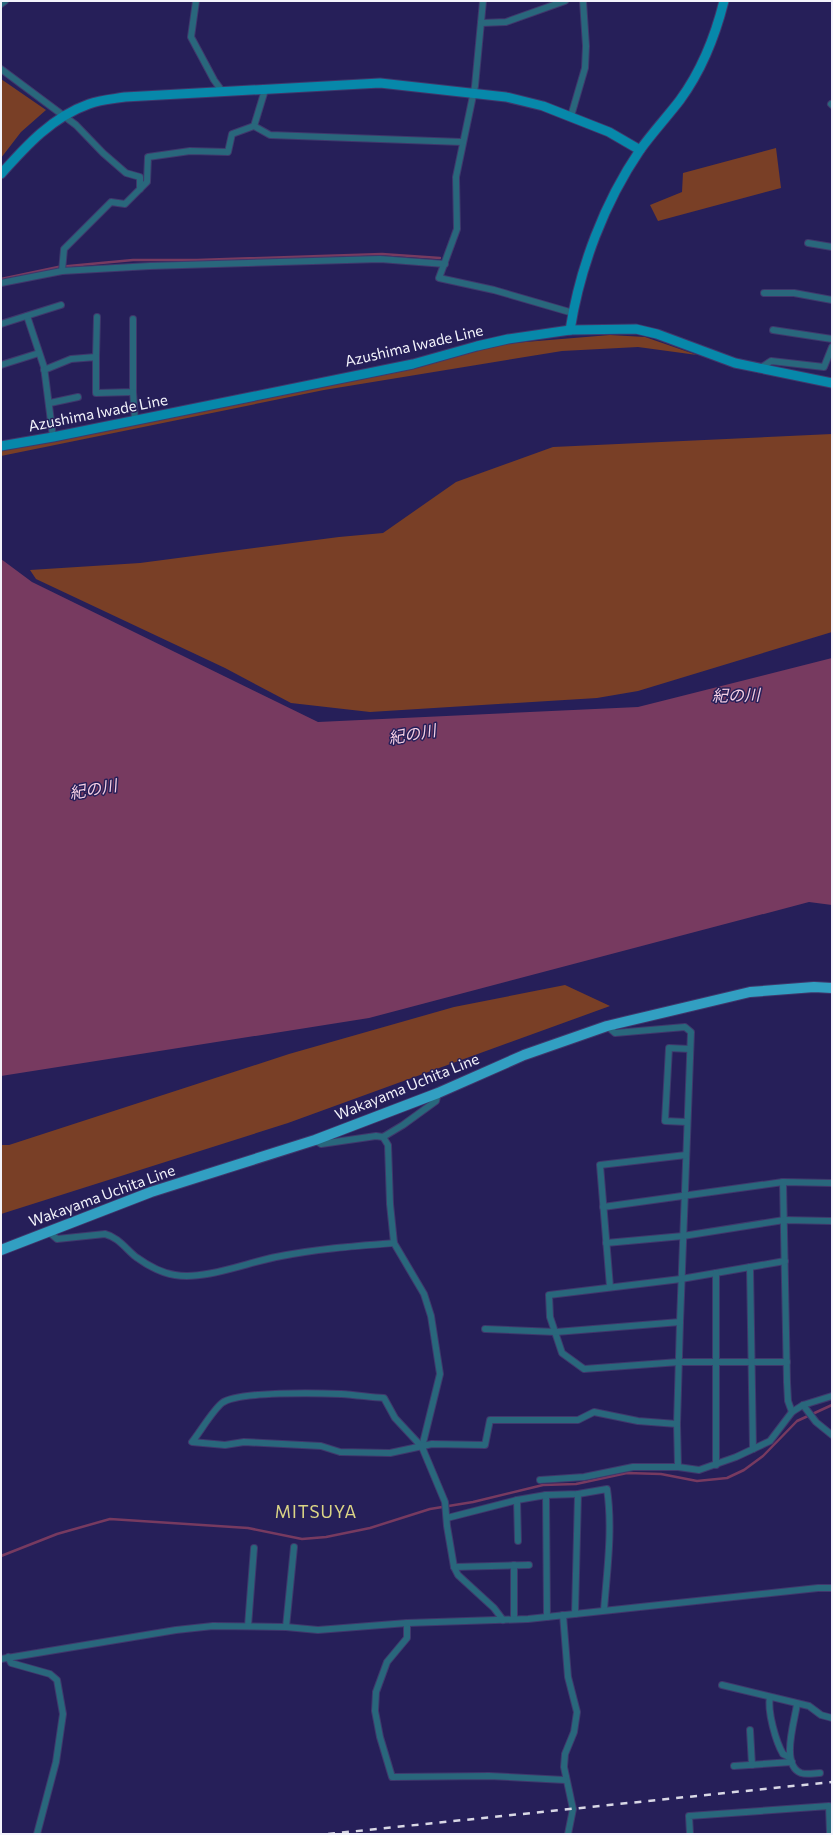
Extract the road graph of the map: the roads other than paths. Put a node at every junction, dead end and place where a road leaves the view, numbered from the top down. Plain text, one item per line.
1 (5, 1) edge
2 (196, 1) edge
3 (483, 1) edge
4 (564, 1) edge
5 (582, 1) edge
6 (724, 1) edge
7 (1, 4) edge
8 (481, 23) junction
9 (1, 69) edge
10 (265, 90) junction
11 (222, 91) junction
12 (473, 94) junction
13 (64, 116) junction
14 (571, 116) junction
15 (254, 126) junction
16 (462, 142) junction
17 (640, 150) junction
18 (1, 174) edge
19 (140, 189) junction
20 (808, 243) dead end
21 (832, 247) edge
22 (445, 264) junction
23 (62, 271) junction
24 (1, 284) edge
25 (764, 293) dead end
26 (832, 300) edge
27 (61, 305) dead end
28 (573, 313) junction
29 (27, 316) junction
30 (97, 317) dead end
31 (133, 319) dead end
32 (1, 324) edge
33 (570, 330) junction
34 (773, 330) dead end
35 (832, 339) edge
36 (832, 346) edge
37 (39, 353) junction
38 (96, 357) junction
39 (1, 365) edge
40 (759, 369) junction
41 (44, 370) junction
42 (832, 383) edge
43 (133, 392) junction
44 (78, 397) dead end
45 (50, 403) junction
46 (135, 420) junction
47 (53, 437) junction
48 (1, 446) edge
49 (832, 988) edge
50 (607, 1026) junction
51 (690, 1049) junction
52 (438, 1093) junction
53 (687, 1122) junction
54 (383, 1137) junction
55 (315, 1140) junction
56 (686, 1155) junction
57 (783, 1182) junction
58 (832, 1183) edge
59 (685, 1196) junction
60 (603, 1207) junction
61 (784, 1220) junction
62 (832, 1221) edge
63 (49, 1232) junction
64 (683, 1236) junction
65 (394, 1243) junction
66 (606, 1243) junction
67 (1, 1250) edge
68 (785, 1261) junction
69 (750, 1267) junction
70 (716, 1273) junction
71 (681, 1279) junction
72 (610, 1287) junction
73 (680, 1322) junction
74 (485, 1329) dead end
75 (556, 1332) junction
76 (679, 1362) junction
77 (715, 1362) junction
78 (752, 1362) junction
79 (786, 1362) junction
80 (832, 1396) edge
81 (804, 1407) junction
82 (792, 1412) junction
83 (677, 1424) junction
84 (832, 1435) edge
85 (422, 1447) junction
86 (753, 1449) junction
87 (716, 1465) junction
88 (678, 1467) junction
89 (540, 1480) dead end
90 (578, 1494) junction
91 (546, 1495) junction
92 (517, 1500) junction
93 (447, 1515) junction
94 (518, 1541) dead end
95 (294, 1547) dead end
96 (254, 1548) dead end
97 (529, 1565) dead end
98 (514, 1566) junction
99 (454, 1567) junction
100 (832, 1588) edge
101 (604, 1610) junction
102 (575, 1614) junction
103 (563, 1615) junction
104 (547, 1617) junction
105 (514, 1619) junction
106 (503, 1620) junction
107 (407, 1623) junction
108 (248, 1626) junction
109 (286, 1627) junction
110 (8, 1657) junction
111 (1, 1659) edge
112 (722, 1686) dead end
113 (770, 1697) junction
114 (798, 1704) junction
115 (832, 1718) edge
116 (750, 1730) dead end
117 (790, 1759) junction
118 (752, 1764) junction
119 (734, 1766) dead end
120 (820, 1772) dead end
121 (565, 1780) junction
122 (36, 1834) edge
123 (568, 1834) edge
124 (690, 1834) edge
125 (830, 1834) edge

1 - 7 street
2 - 11 street
3 - 8 street
4 - 8 street
5 - 14 street
6 - 17 street
8 - 12 street
9 - 13 street
10 - 11 street
10 - 12 street
10 - 15 street
11 - 13 street
12 - 14 street
12 - 16 street
13 - 18 street
13 - 19 street
14 - 17 street
15 - 16 street
15 - 19 street
16 - 22 street
17 - 28 street
19 - 23 street
20 - 21 street
22 - 23 street
22 - 28 street
23 - 24 street
25 - 26 street
27 - 29 street
28 - 33 street
29 - 32 street
29 - 37 street
30 - 38 street
31 - 43 street
33 - 40 street, Azushima Iwade Line
33 - 46 street, Azushima Iwade Line
34 - 35 street
36 - 40 street
37 - 39 street
37 - 41 street
38 - 41 street
38 - 43 street
40 - 42 street, Azushima Iwade Line
41 - 45 street
43 - 46 street
44 - 45 street
45 - 47 street
46 - 47 street, Azushima Iwade Line
47 - 48 street, Azushima Iwade Line
49 - 50 main road, Wakayama Uchita Line
50 - 51 street
50 - 52 main road, Wakayama Uchita Line
51 - 53 street
51 - 53 street
52 - 54 street
52 - 55 main road, Wakayama Uchita Line
53 - 56 street
54 - 55 street
54 - 65 street
55 - 63 main road, Wakayama Uchita Line
56 - 59 street
56 - 60 street
57 - 58 street
57 - 59 street
57 - 61 street
59 - 60 street
59 - 64 street
60 - 66 street
61 - 62 street
61 - 64 street
61 - 68 street
63 - 65 street
63 - 67 main road, Wakayama Uchita Line
64 - 66 street
64 - 71 street
65 - 85 street
66 - 72 street
68 - 69 street
68 - 79 street
69 - 70 street
69 - 78 street
70 - 71 street
70 - 77 street
71 - 72 street
71 - 73 street
72 - 75 street
73 - 75 street
73 - 76 street
74 - 75 street
75 - 76 street
76 - 77 street
76 - 83 street
77 - 78 street
77 - 87 street
78 - 79 street
78 - 86 street
79 - 82 street
80 - 81 street
81 - 82 street
81 - 84 street
82 - 86 street
83 - 85 street
83 - 88 street
85 - 85 street
85 - 93 street
86 - 87 street
87 - 88 street
88 - 89 street
90 - 91 street
90 - 101 street
90 - 102 street
91 - 92 street
91 - 104 street
92 - 93 street
92 - 94 street
93 - 99 street
95 - 109 street
96 - 108 street
97 - 98 street
98 - 99 street
98 - 105 street
99 - 106 street
100 - 101 street
101 - 102 street
102 - 103 street
103 - 104 street
103 - 121 street
104 - 105 street
105 - 106 street
106 - 107 street
107 - 109 street
107 - 121 street
108 - 109 street
108 - 110 street
110 - 111 street
110 - 122 street
112 - 113 street
113 - 114 street
113 - 117 street
114 - 115 street
114 - 117 street
116 - 118 street
117 - 118 street
117 - 120 street
118 - 119 street
121 - 123 street
124 - 125 street

